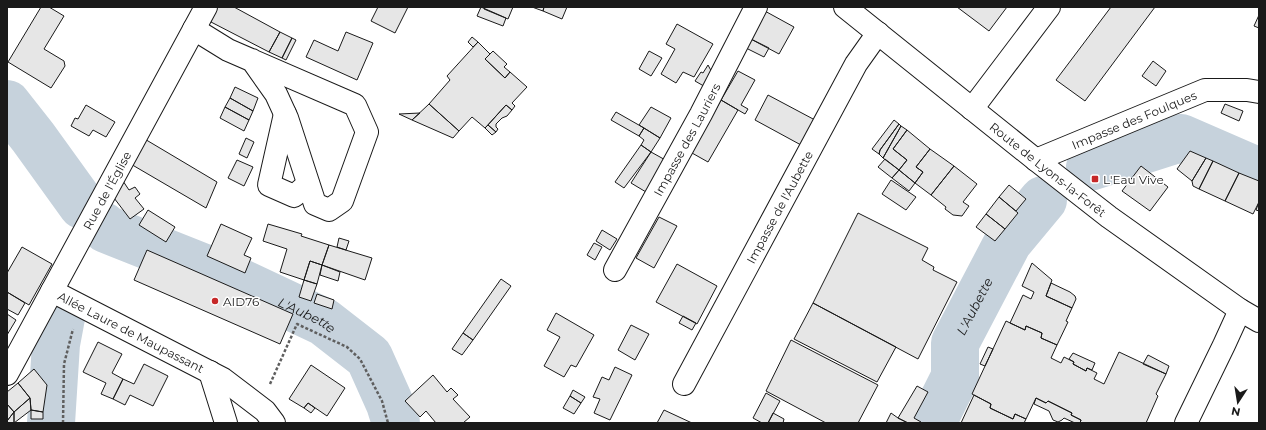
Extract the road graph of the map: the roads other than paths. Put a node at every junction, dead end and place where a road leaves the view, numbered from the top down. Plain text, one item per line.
1 (206, 7) edge
2 (756, 7) edge
3 (845, 7) edge
4 (1049, 7) edge
5 (194, 29) junction
6 (878, 33) junction
7 (252, 60) junction
8 (1259, 92) edge
9 (972, 109) junction
10 (285, 114) junction
11 (1036, 160) junction
12 (308, 184) junction
13 (616, 270) dead end
14 (52, 291) junction
15 (1240, 310) junction
16 (1259, 321) edge
17 (210, 372) junction
18 (7, 374) edge
19 (684, 384) dead end
20 (267, 415) edge
21 (226, 423) edge
22 (1186, 423) edge

1 - 5 street, Rue de l'Église
2 - 13 street, Impasse des Lauriers
3 - 6 street, Route de Lyons-la-Forêt
4 - 9 street
5 - 7 street
5 - 14 street, Rue de l'Église
6 - 9 street, Route de Lyons-la-Forêt
6 - 19 street, Impasse de l'Aubette
7 - 10 street
7 - 12 street
8 - 11 street, Impasse des Foulques
9 - 11 street, Route de Lyons-la-Forêt
10 - 12 street
10 - 12 street
11 - 15 street, Route de Lyons-la-Forêt
14 - 17 street, Allée Laure de Maupassant
14 - 18 street, Rue de l'Église
15 - 16 street, Route de Lyons-la-Forêt
15 - 22 street
17 - 20 street, Allée Laure de Maupassant
17 - 21 street, Allée Laure de Maupassant

